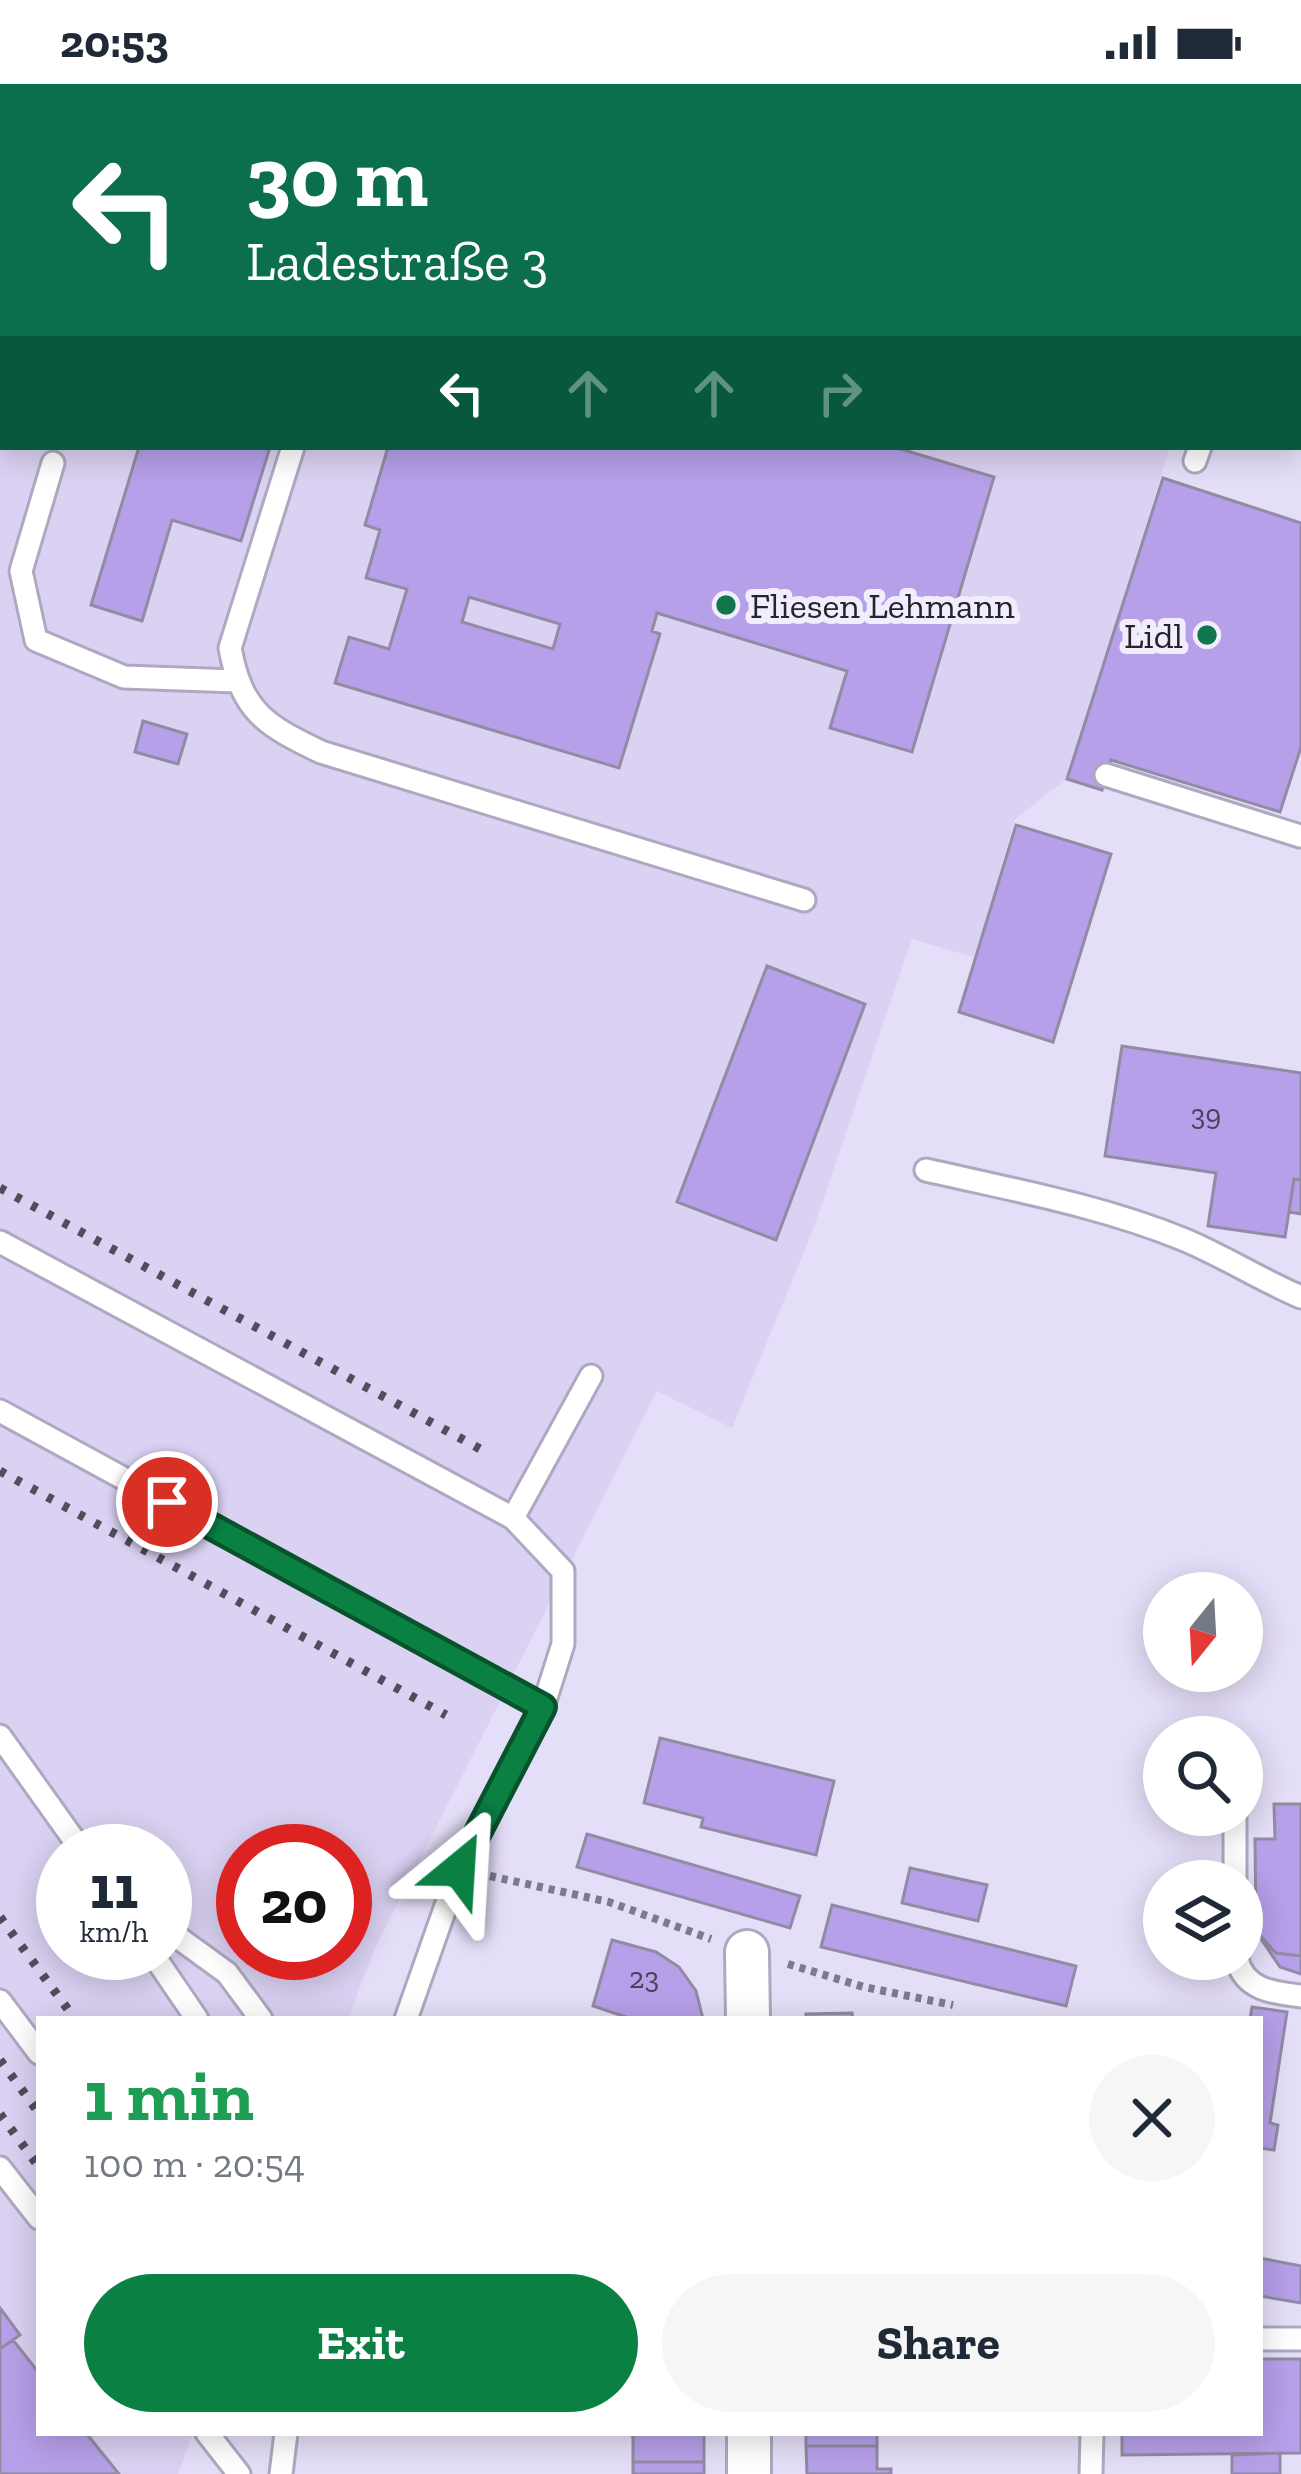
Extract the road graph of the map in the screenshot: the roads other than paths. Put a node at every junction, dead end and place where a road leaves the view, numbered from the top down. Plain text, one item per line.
1 (292, 450) edge
2 (53, 463) dead end
3 (236, 681) junction
4 (1106, 775) dead end
5 (1300, 836) edge
6 (804, 900) dead end
7 (926, 1170) dead end
8 (0, 1242) edge
9 (1301, 1297) edge
10 (591, 1376) dead end
11 (0, 1411) edge
12 (513, 1518) junction
13 (543, 1707) junction
14 (0, 1736) edge
15 (63, 1824) edge
16 (192, 1948) edge
17 (747, 1952) road end
18 (170, 1980) edge
19 (1248, 1980) edge
20 (1301, 1996) edge
21 (0, 2001) edge
22 (195, 2016) edge
23 (259, 2016) edge
24 (407, 2016) edge
25 (748, 2016) edge
26 (36, 2049) edge
27 (0, 2168) edge
28 (36, 2214) edge
29 (1263, 2339) edge
30 (1301, 2339) edge
31 (209, 2436) edge
32 (286, 2436) edge
33 (749, 2436) edge
34 (1092, 2436) edge
35 (239, 2474) edge
36 (280, 2474) edge
37 (749, 2474) edge
38 (1090, 2474) edge

1 - 3 lane
2 - 3 lane
3 - 6 lane
4 - 5 lane
7 - 9 lane
8 - 12 lane
10 - 12 lane
11 - 13 lane
12 - 13 lane
13 - 24 lane
14 - 15 lane
16 - 23 lane
17 - 25 street
18 - 22 lane
19 - 20 lane
21 - 26 lane
27 - 28 lane
29 - 30 lane
31 - 35 lane
32 - 36 lane
33 - 37 street
34 - 38 lane

